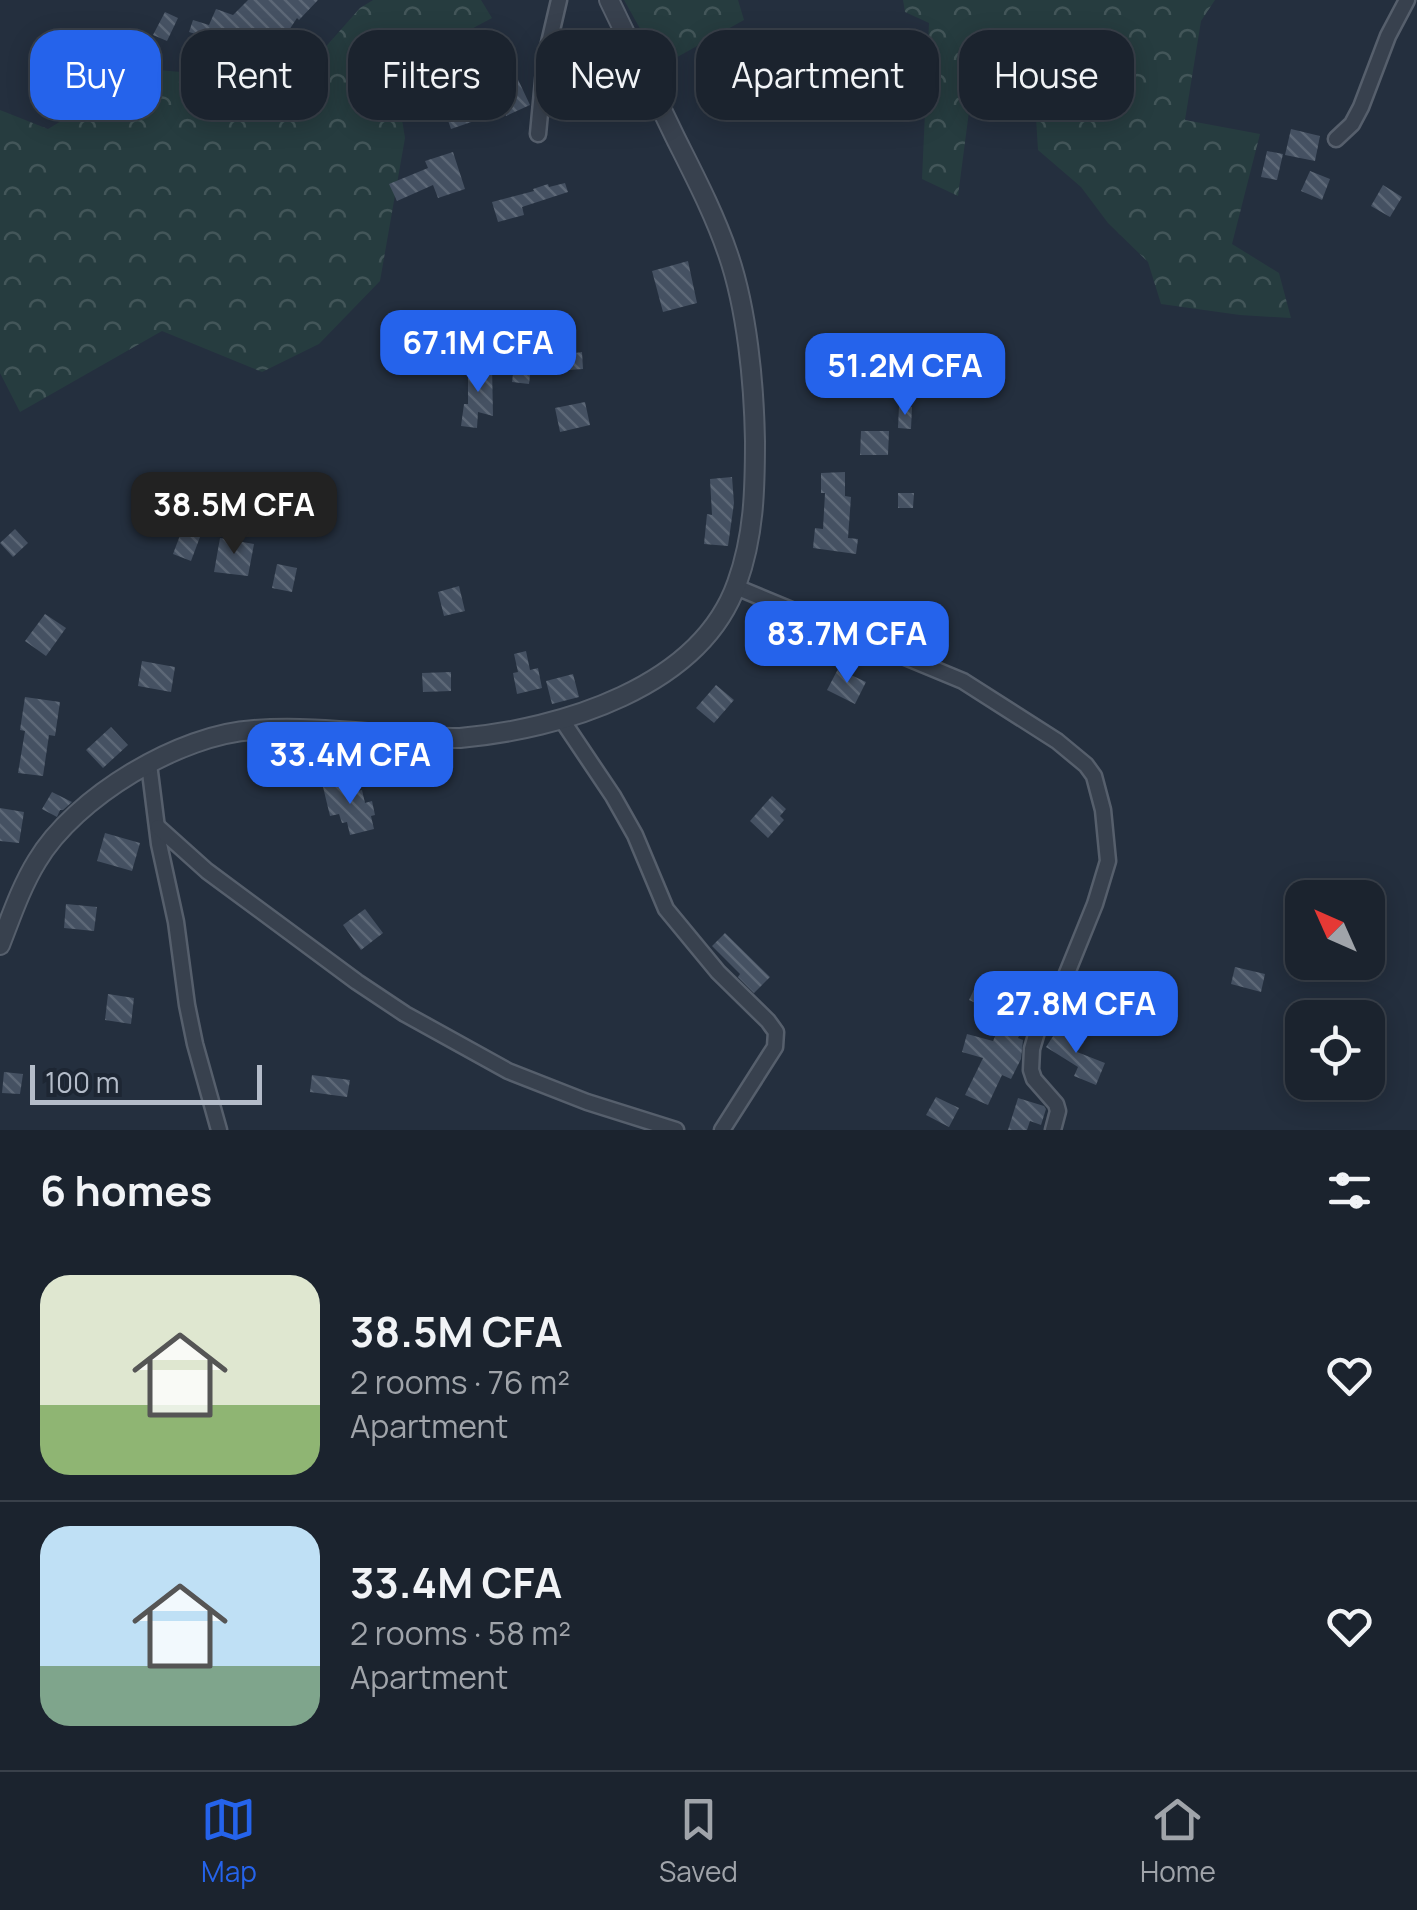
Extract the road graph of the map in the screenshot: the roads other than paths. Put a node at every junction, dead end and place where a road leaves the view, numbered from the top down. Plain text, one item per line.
1 (559, 0) edge
2 (610, 0) edge
3 (1407, 0) edge
4 (538, 134) dead end
5 (1336, 139) dead end
6 (736, 587) junction
7 (562, 720) junction
8 (149, 764) junction
9 (158, 827) junction
10 (0, 945) edge
11 (219, 1130) edge
12 (676, 1130) edge
13 (722, 1130) edge
14 (1053, 1130) edge

1 - 4 street
2 - 6 street
3 - 5 street
6 - 7 street
6 - 14 street
7 - 8 street
7 - 13 street
8 - 9 street
8 - 10 street
9 - 11 street
9 - 12 street

